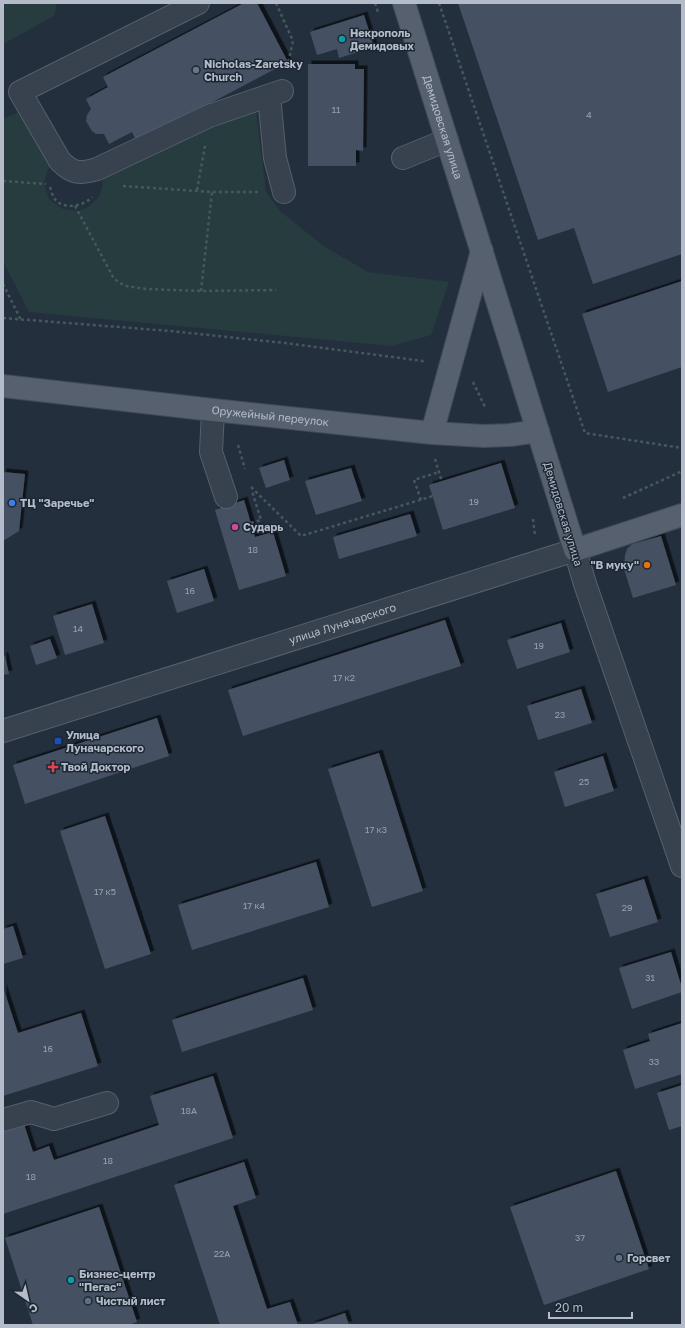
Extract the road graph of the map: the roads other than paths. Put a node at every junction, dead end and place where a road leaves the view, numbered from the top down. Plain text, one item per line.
1 (198, 3) edge
2 (404, 3) edge
3 (447, 140) junction
4 (403, 158) dead end
5 (284, 192) road end
6 (482, 250) junction
7 (3, 386) edge
8 (213, 410) junction
9 (538, 431) junction
10 (432, 433) junction
11 (226, 497) dead end
12 (682, 515) edge
13 (575, 550) junction
14 (3, 731) edge
15 (682, 866) edge
16 (107, 1103) dead end
17 (3, 1120) edge

1 - 5 street
2 - 3 main road, Демидовская улица
3 - 4 street
3 - 6 main road, Демидовская улица
6 - 9 main road, Демидовская улица
6 - 10 main road
7 - 8 main road, Оружейный переулок
8 - 10 main road, Оружейный переулок
8 - 11 street
9 - 10 main road, Оружейный переулок
9 - 13 main road, Демидовская улица
12 - 13 main road, улица Луначарского
13 - 14 street, улица Луначарского
13 - 15 street, Демидовская улица
16 - 17 street

